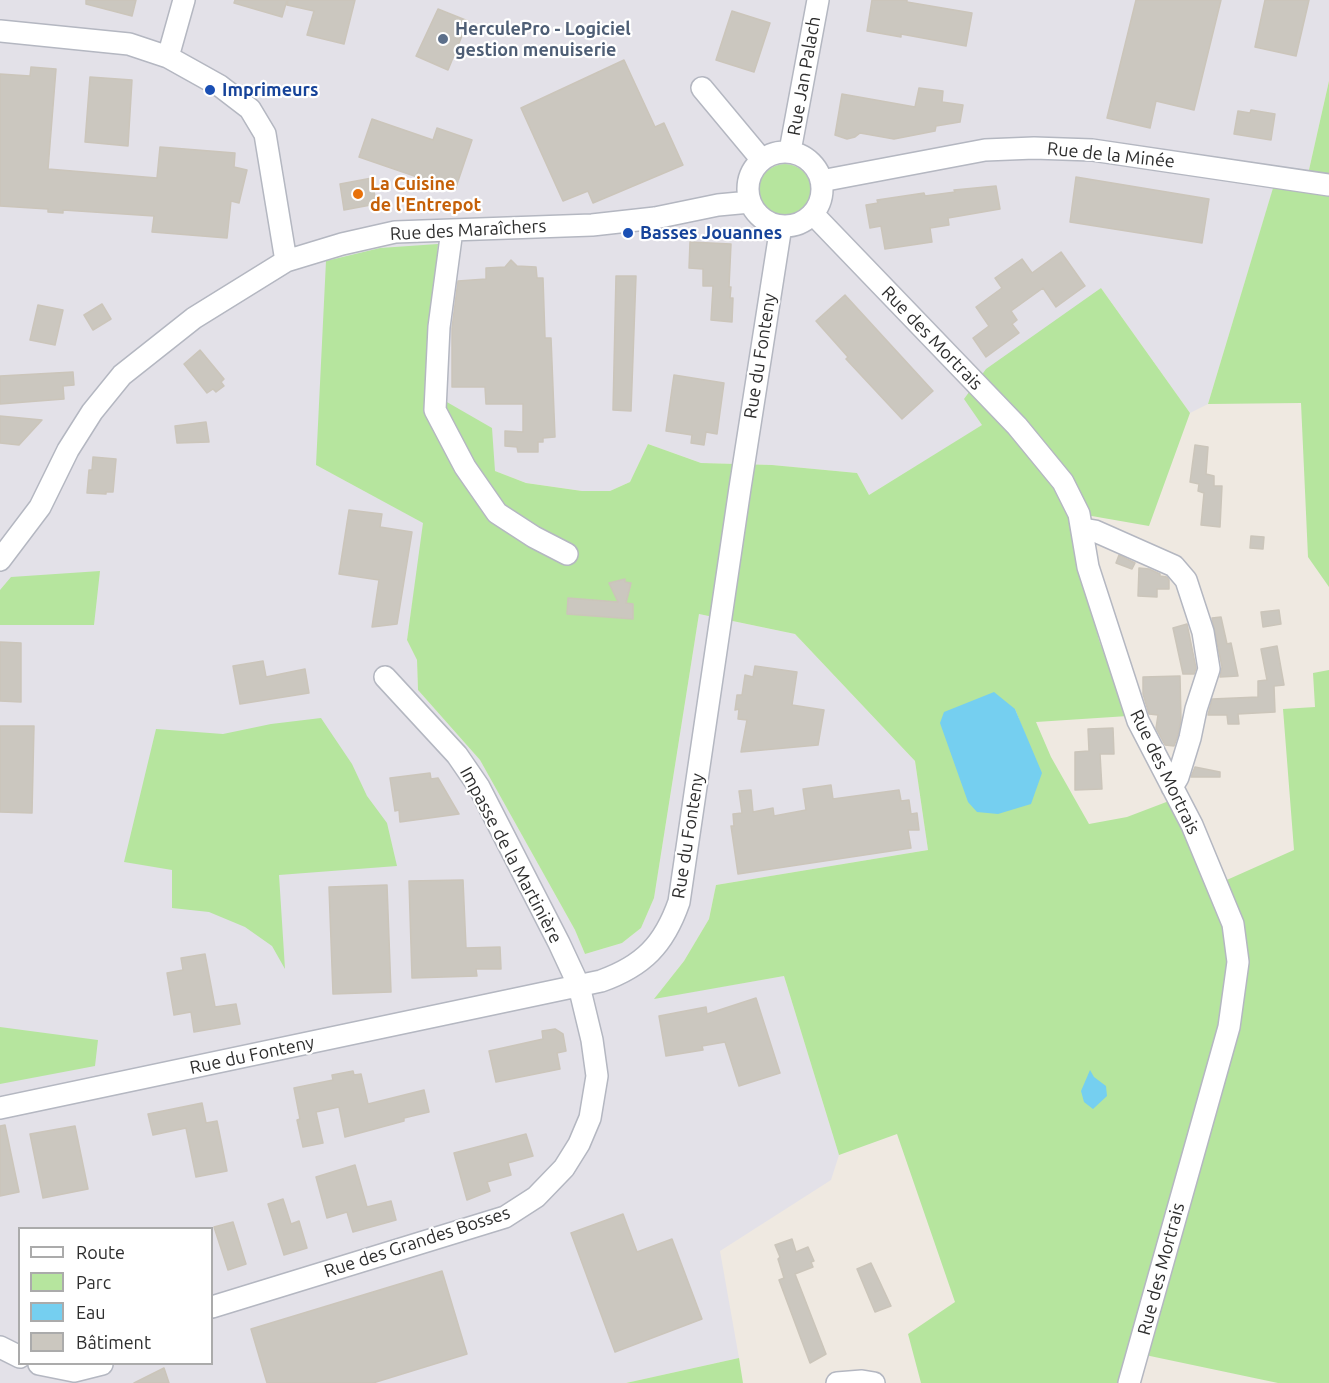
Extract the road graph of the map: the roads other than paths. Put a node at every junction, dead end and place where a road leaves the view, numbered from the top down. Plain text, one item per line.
1 (184, 0) edge
2 (818, 0) edge
3 (0, 31) edge
4 (168, 57) junction
5 (702, 88) dead end
6 (790, 151) junction
7 (762, 160) junction
8 (821, 181) junction
9 (1329, 185) edge
10 (750, 202) junction
11 (813, 214) junction
12 (781, 226) junction
13 (452, 230) junction
14 (286, 261) junction
15 (1083, 529) junction
16 (567, 554) dead end
17 (0, 560) edge
18 (385, 677) dead end
19 (1172, 787) junction
20 (579, 986) junction
21 (0, 1108) edge
22 (213, 1307) edge
23 (0, 1347) edge
24 (18, 1356) edge
25 (44, 1365) edge
26 (98, 1365) edge
27 (837, 1383) edge
28 (874, 1383) edge
29 (1130, 1383) edge

1 - 4 street
2 - 6 street, Rue Jan Palach
3 - 4 street
4 - 14 street
5 - 7 street
6 - 7 street
6 - 8 street
7 - 10 street
8 - 9 street, Rue de la Minée
8 - 11 street
10 - 12 street
10 - 13 street, Rue des Maraîchers
11 - 12 street
11 - 15 street, Rue des Mortrais
12 - 20 street, Rue du Fonteny
13 - 14 street, Rue des Maraîchers
13 - 16 street
14 - 17 street, Rue des Maraîchers
15 - 19 street, Rue des Mortrais
15 - 19 street
18 - 20 street, Impasse de la Martinière
19 - 29 street, Rue des Mortrais
20 - 21 street, Rue du Fonteny
20 - 22 street, Rue des Grandes Bosses
23 - 24 street
25 - 26 street
27 - 28 street

